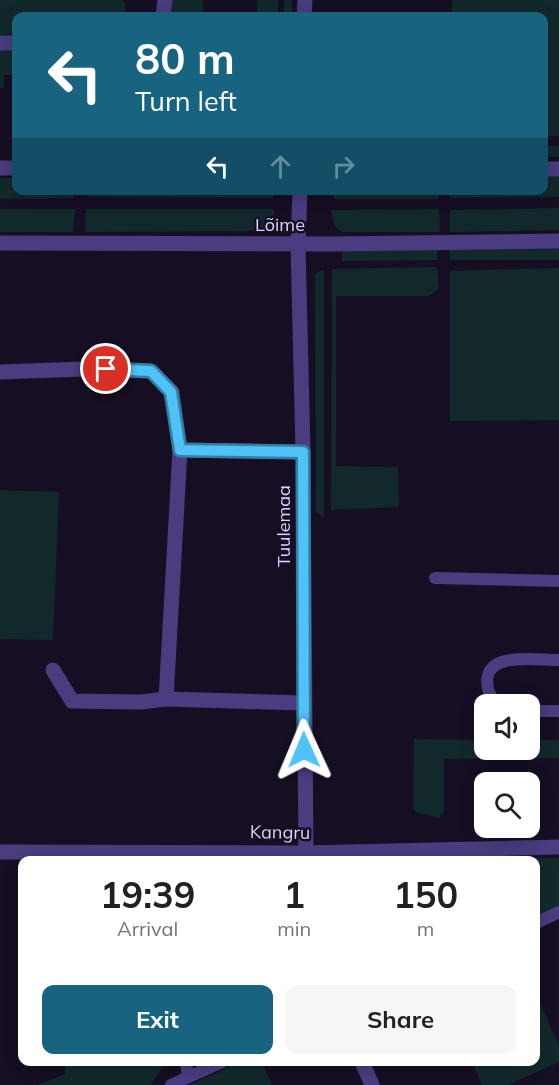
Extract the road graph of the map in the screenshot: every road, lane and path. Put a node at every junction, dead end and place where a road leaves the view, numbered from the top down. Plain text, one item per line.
1 (300, 195) edge
2 (559, 241) edge
3 (0, 243) edge
4 (298, 244) junction
5 (0, 372) edge
6 (180, 450) junction
7 (303, 452) junction
8 (435, 578) dead end
9 (559, 581) edge
10 (559, 660) edge
11 (53, 670) dead end
12 (488, 694) edge
13 (166, 699) junction
14 (303, 703) junction
15 (540, 711) edge
16 (559, 711) edge
17 (559, 848) edge
18 (0, 852) edge
19 (230, 856) edge
20 (305, 856) edge
21 (333, 856) edge
22 (559, 912) edge
23 (540, 921) edge
24 (187, 1066) edge
25 (213, 1066) edge
26 (364, 1066) edge
27 (188, 1077) junction
28 (171, 1085) edge
29 (372, 1085) edge

1 - 4 street, Tuulemaa
2 - 4 street, Lõime
3 - 4 street, Lõime
4 - 7 street, Tuulemaa
5 - 6 street
6 - 7 street
6 - 13 street
7 - 14 street, Tuulemaa
8 - 9 lane
10 - 12 lane
11 - 13 street
13 - 14 street
14 - 20 street, Tuulemaa
15 - 16 lane
17 - 21 street, Kangru
18 - 19 street, Kangru
22 - 23 lane
24 - 27 lane
25 - 27 lane
26 - 29 street
27 - 28 lane

